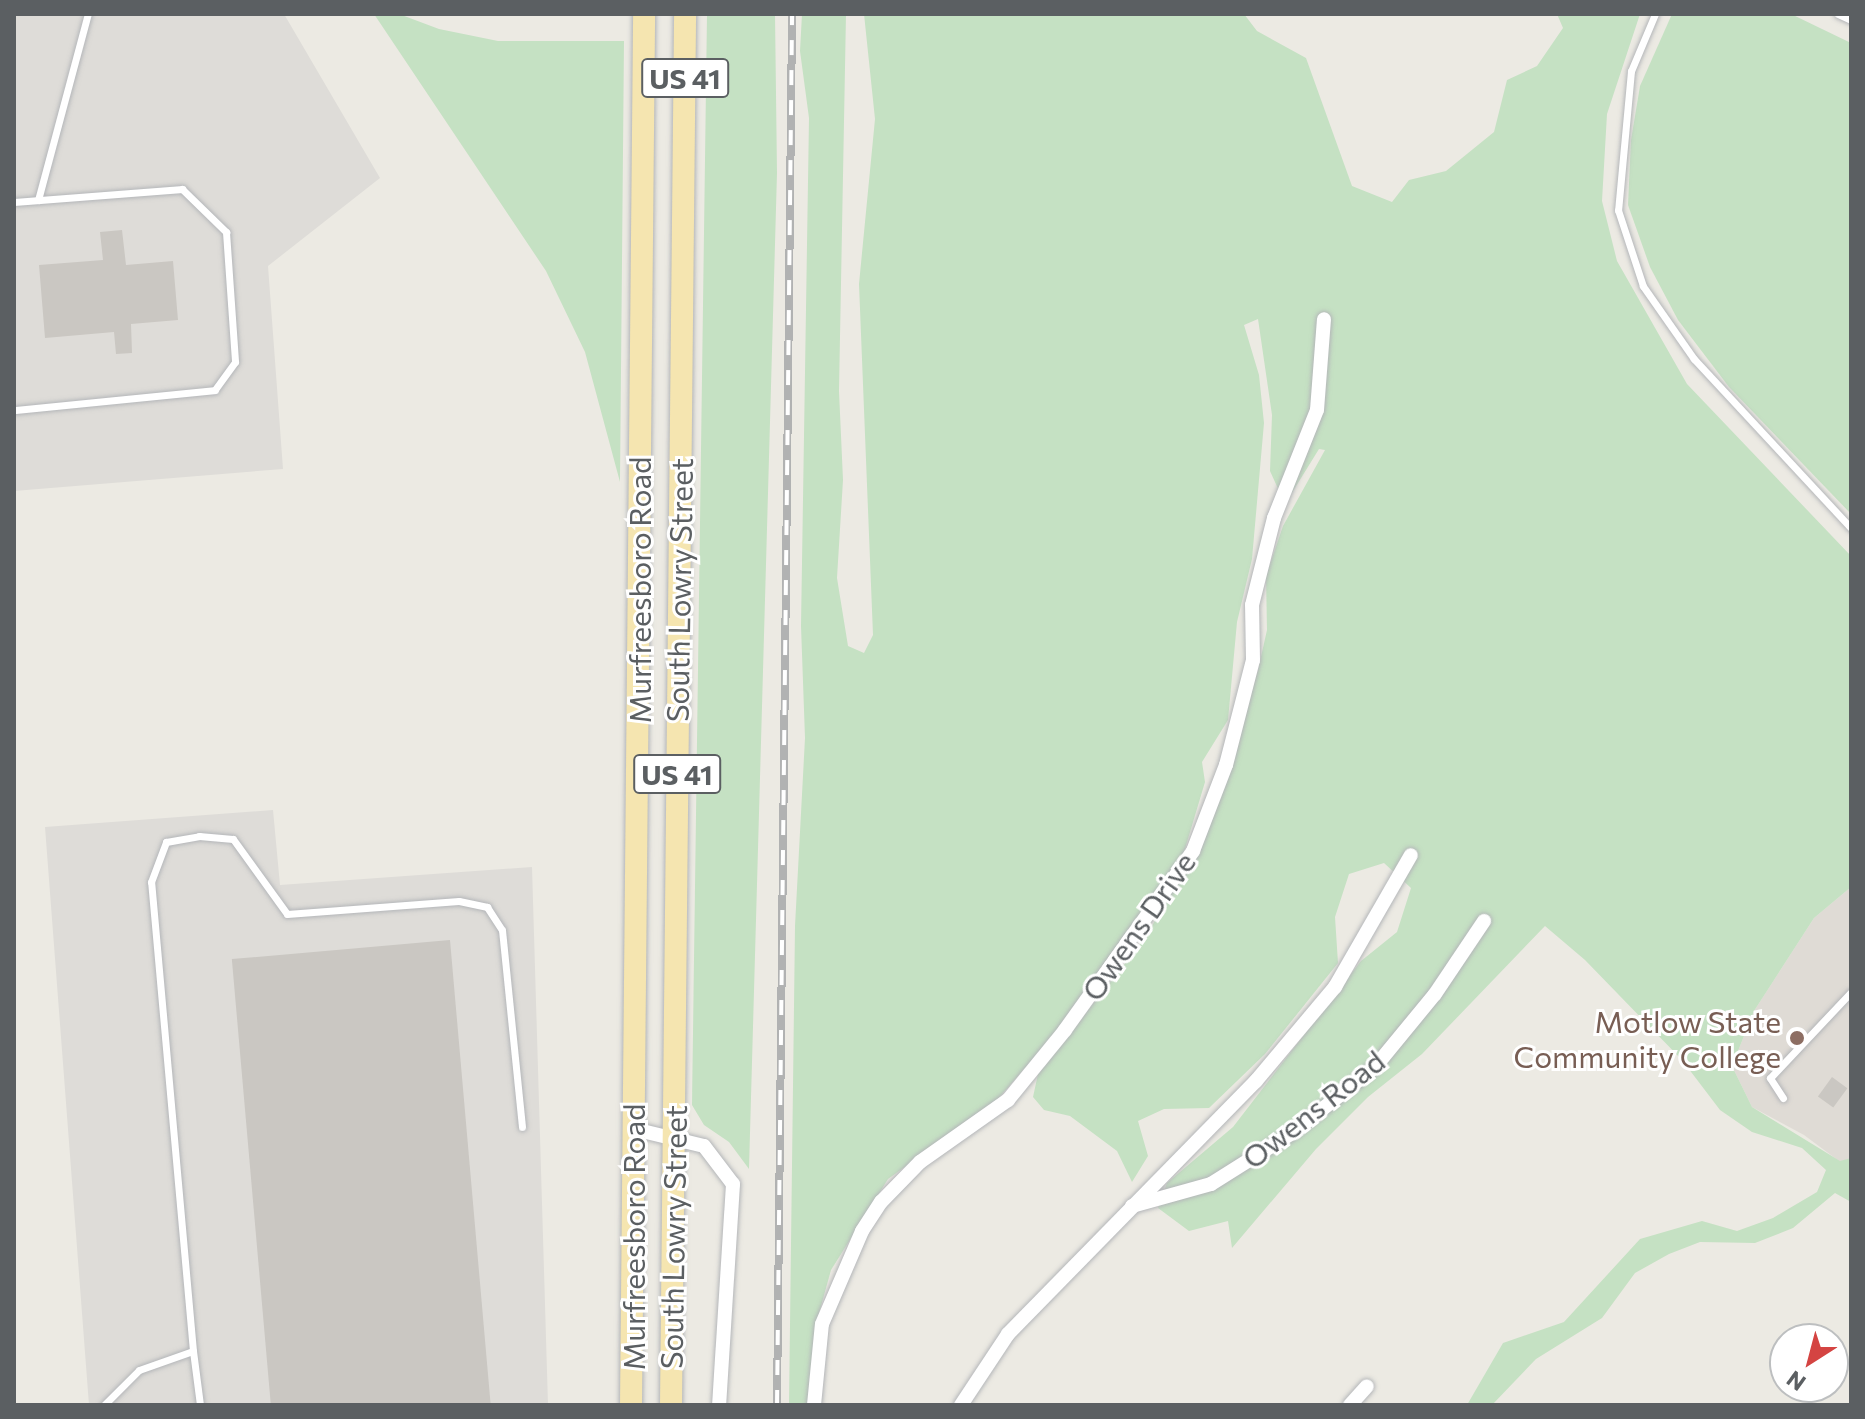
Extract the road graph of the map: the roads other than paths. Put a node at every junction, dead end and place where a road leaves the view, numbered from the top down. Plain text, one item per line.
1 (88, 14) edge
2 (644, 14) edge
3 (685, 14) edge
4 (1655, 14) edge
5 (1838, 14) edge
6 (1851, 20) edge
7 (38, 200) junction
8 (14, 202) edge
9 (1324, 319) dead end
10 (14, 410) edge
11 (1851, 528) edge
12 (1411, 855) dead end
13 (1484, 921) dead end
14 (1851, 992) edge
15 (1783, 1098) dead end
16 (522, 1127) dead end
17 (634, 1129) junction
18 (674, 1139) junction
19 (1132, 1206) junction
20 (193, 1351) junction
21 (1367, 1386) dead end
22 (104, 1405) edge
23 (200, 1405) edge
24 (631, 1405) edge
25 (671, 1405) edge
26 (719, 1405) edge
27 (814, 1405) edge
28 (961, 1405) edge
29 (1350, 1405) edge

1 - 7 lane
2 - 17 main road, Murfreesboro Road / US 41
3 - 18 main road, South Lowry Street / US 41
4 - 11 lane
5 - 6 lane
7 - 8 lane
7 - 10 lane
9 - 27 street, Owens Drive
12 - 19 street
13 - 19 street, Owens Road
14 - 15 lane
16 - 20 lane
17 - 18 street
17 - 24 main road, Murfreesboro Road / US 41
18 - 25 main road, South Lowry Street / US 41
18 - 26 street
19 - 28 street
20 - 22 lane
20 - 23 lane
21 - 29 street

